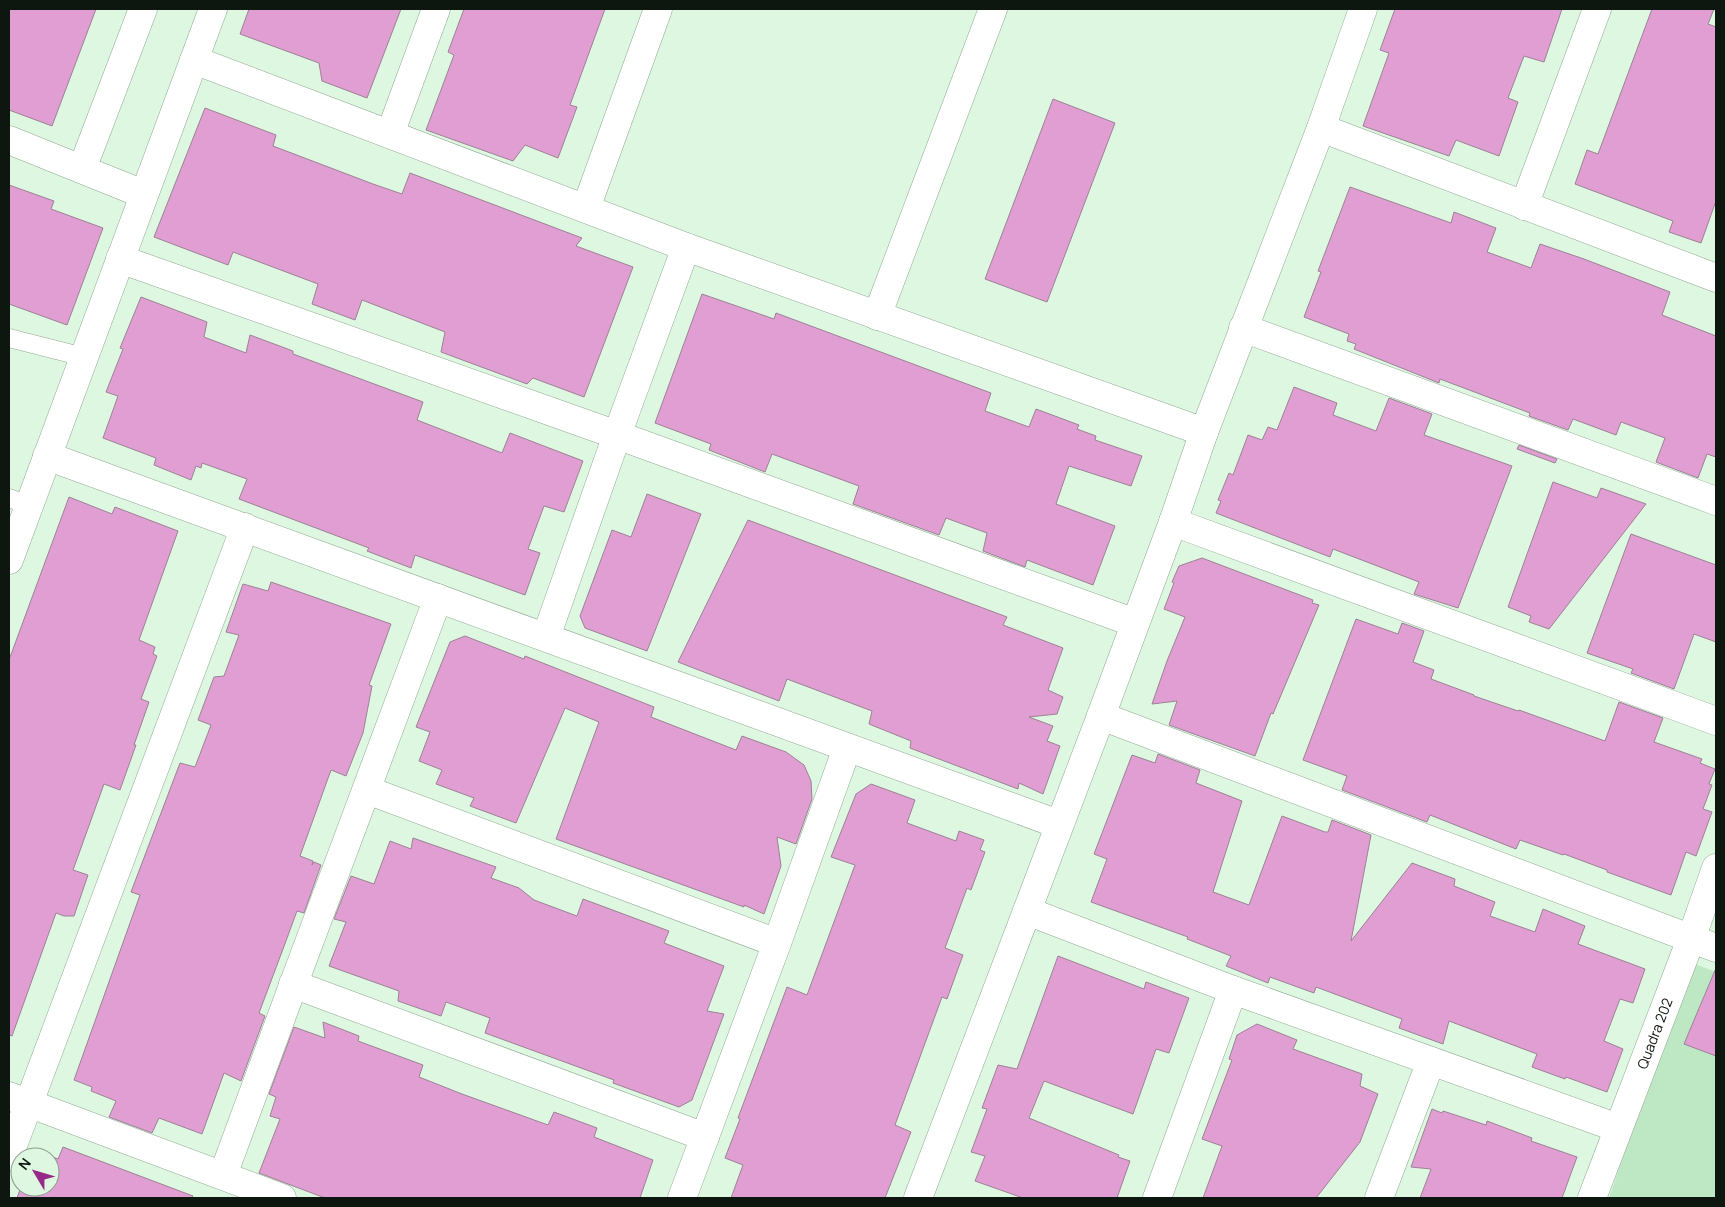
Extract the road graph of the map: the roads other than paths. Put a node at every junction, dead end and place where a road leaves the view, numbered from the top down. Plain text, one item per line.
1 (143, 9) edge
2 (213, 9) edge
3 (436, 9) edge
4 (658, 9) edge
5 (993, 9) edge
6 (1363, 9) edge
7 (1597, 9) edge
8 (194, 60) junction
9 (1320, 128) junction
10 (390, 134) junction
11 (9, 140) edge
12 (82, 169) junction
13 (143, 194) junction
14 (1524, 206) junction
15 (586, 208) junction
16 (686, 247) junction
17 (120, 259) junction
18 (1716, 278) edge
19 (877, 316) junction
20 (1243, 328) junction
21 (9, 338) edge
22 (84, 357) junction
23 (1204, 432) junction
24 (617, 435) junction
25 (47, 456) junction
26 (19, 501) edge
27 (1716, 502) edge
28 (1173, 522) junction
29 (244, 527) junction
30 (9, 560) edge
31 (438, 598) junction
32 (1135, 623) junction
33 (546, 637) junction
34 (1101, 716) junction
35 (1716, 721) edge
36 (847, 748) junction
37 (367, 790) junction
38 (1058, 824) junction
39 (1716, 868) edge
40 (1027, 911) junction
41 (777, 943) junction
42 (1704, 943) edge
43 (292, 984) junction
44 (1233, 990) junction
45 (1431, 1061) junction
46 (19, 1100) edge
47 (1618, 1128) junction
48 (705, 1137) junction
49 (9, 1156) edge
50 (223, 1175) junction
51 (282, 1198) edge
52 (682, 1198) edge
53 (918, 1198) edge
54 (1156, 1198) edge
55 (1380, 1198) edge
56 (1592, 1198) edge

1 - 12 street
2 - 8 street
3 - 10 street
4 - 15 street
5 - 19 street
6 - 9 street
7 - 14 street
8 - 10 street
8 - 13 street
9 - 14 street
9 - 20 street
10 - 15 street
11 - 12 street
12 - 13 street
13 - 17 street
14 - 18 street
15 - 16 street
16 - 19 street
16 - 24 street
17 - 22 street
17 - 24 street
19 - 23 street
20 - 23 street
20 - 27 street
21 - 22 lane
22 - 25 street
23 - 28 street
24 - 32 street
24 - 33 street
25 - 26 street
25 - 29 street
26 - 30 street
28 - 32 street
28 - 35 street
29 - 31 street
29 - 46 street
31 - 33 street
31 - 37 street
32 - 34 street
33 - 36 street
34 - 38 street
34 - 42 street
36 - 38 street
36 - 41 street
37 - 41 street
37 - 43 street
38 - 40 street
39 - 42 street, Quadra 202
40 - 44 street
40 - 53 street
41 - 48 street
42 - 47 street, Quadra 202
43 - 48 street
43 - 50 street
44 - 45 street
44 - 54 street
45 - 47 street
45 - 55 street
46 - 49 street
46 - 50 street
47 - 56 street, Quadra 202
48 - 52 street
50 - 51 street

